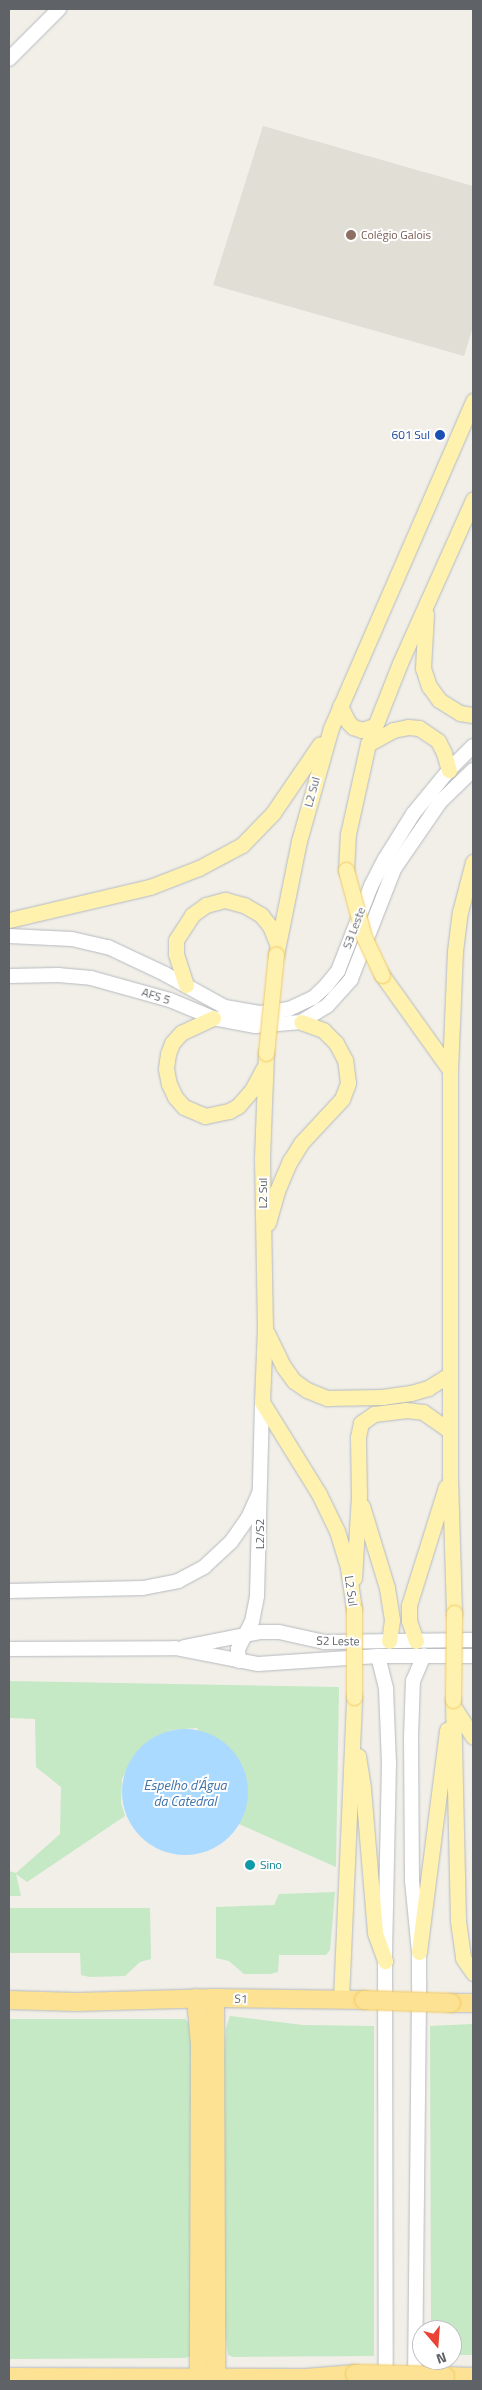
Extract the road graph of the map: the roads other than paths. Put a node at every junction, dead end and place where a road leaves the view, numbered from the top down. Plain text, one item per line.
1 (59, 9) edge
2 (9, 59) edge
3 (473, 401) edge
4 (473, 500) edge
5 (427, 603) junction
6 (340, 706) junction
7 (473, 715) edge
8 (374, 726) junction
9 (331, 728) junction
10 (368, 744) junction
11 (473, 746) edge
12 (449, 770) junction
13 (473, 770) edge
14 (473, 862) edge
15 (9, 920) edge
16 (9, 936) edge
17 (276, 949) junction
18 (9, 976) edge
19 (186, 985) junction
20 (214, 1018) junction
21 (301, 1022) junction
22 (266, 1058) junction
23 (450, 1070) junction
24 (263, 1240) junction
25 (265, 1327) junction
26 (449, 1375) junction
27 (262, 1402) junction
28 (450, 1431) junction
29 (450, 1475) junction
30 (259, 1493) junction
31 (359, 1497) junction
32 (9, 1591) edge
33 (354, 1605) junction
34 (246, 1634) junction
35 (291, 1636) junction
36 (473, 1640) edge
37 (389, 1641) junction
38 (416, 1641) junction
39 (175, 1648) junction
40 (9, 1649) edge
41 (424, 1655) junction
42 (378, 1656) junction
43 (473, 1656) edge
44 (239, 1661) junction
45 (289, 1661) junction
46 (454, 1702) junction
47 (353, 1730) junction
48 (473, 1737) edge
49 (419, 1952) junction
50 (385, 1961) junction
51 (473, 1974) edge
52 (196, 1998) junction
53 (215, 1998) junction
54 (341, 1999) junction
55 (9, 2000) edge
56 (473, 2003) edge
57 (9, 2377) edge
58 (208, 2377) junction
59 (466, 2378) edge
60 (306, 2380) edge
61 (386, 2381) edge
62 (415, 2381) edge

1 - 2 main road
3 - 6 main road, L2 Sul
4 - 5 main road
5 - 7 main road
5 - 8 main road
6 - 8 main road
6 - 9 main road, L2 Sul
8 - 10 main road
9 - 15 main road
9 - 17 main road, L2 Sul
10 - 12 main road
10 - 23 main road, bridge
11 - 12 main road, S3 Leste
12 - 19 main road, S3 Leste
13 - 21 main road, S3 Leste
14 - 23 main road
16 - 19 main road, AFS 5
17 - 19 main road
17 - 22 main road, L2 Sul, bridge
18 - 20 main road, AFS 5
20 - 21 main road, AFS 5
20 - 22 main road
21 - 24 main road
22 - 24 main road, L2 Sul
23 - 26 main road
24 - 25 main road, L2 Sul
25 - 26 main road
25 - 27 main road, L2 Sul
26 - 28 main road
27 - 30 main road, L2/S2
27 - 33 main road, L2 Sul
28 - 29 main road
28 - 31 main road
29 - 38 main road
29 - 46 main road, bridge
30 - 32 main road
30 - 34 main road, L2/S2
31 - 33 main road
31 - 37 main road
33 - 47 main road, L2 Sul, bridge
34 - 35 main road, S2 Leste
34 - 39 main road, S2 Leste
34 - 44 main road, L2/S2
35 - 37 main road, S2 Leste
35 - 45 main road
36 - 38 main road, S2 Leste
37 - 38 main road, S2 Leste
39 - 40 main road, S2 Leste
39 - 44 main road, S2 Leste
41 - 42 main road, S2 Leste
41 - 43 main road, S2 Leste
41 - 49 main road
42 - 45 main road, S2 Leste
42 - 50 main road
44 - 45 main road, S2 Leste
46 - 48 main road
46 - 49 main road
46 - 51 main road
47 - 50 main road
47 - 54 main road, L2 Sul
49 - 62 main road
50 - 61 main road
52 - 53 highway, S1
52 - 55 highway, S1
52 - 58 highway
53 - 54 highway, S1
53 - 58 highway
54 - 56 highway, S1, bridge
57 - 58 highway
58 - 60 highway
59 - 60 highway, bridge

